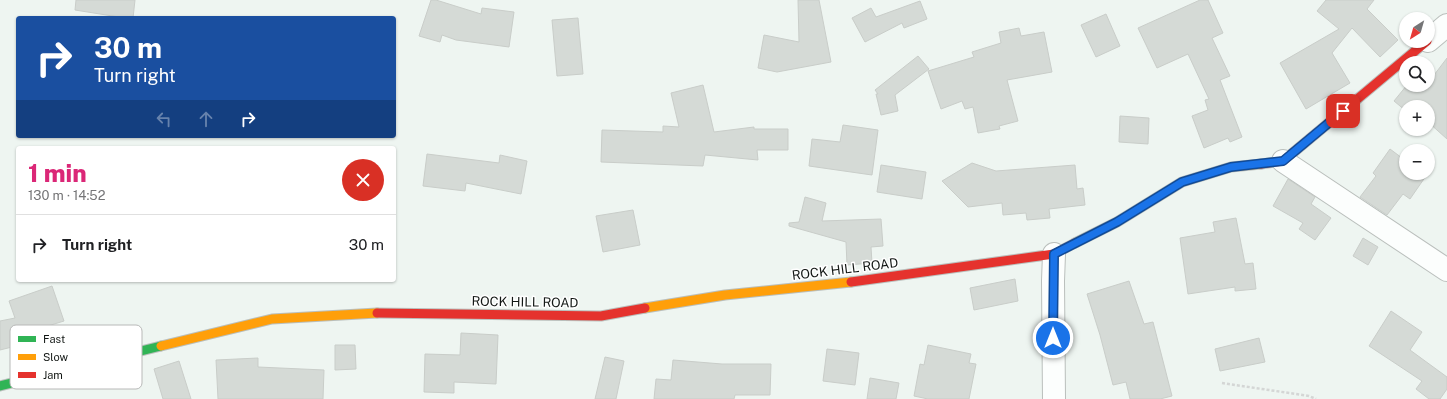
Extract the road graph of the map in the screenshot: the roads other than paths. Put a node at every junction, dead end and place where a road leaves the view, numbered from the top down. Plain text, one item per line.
1 (1447, 25) edge
2 (1435, 35) edge
3 (1420, 48) edge
4 (1283, 161) junction
5 (1054, 254) junction
6 (1447, 270) edge
7 (142, 351) edge
8 (10, 384) edge
9 (0, 386) edge
10 (1054, 399) edge

1 - 2 street
3 - 4 street
4 - 5 street, ROCK HILL ROAD
4 - 6 street
5 - 7 street, ROCK HILL ROAD
5 - 10 street
8 - 9 street, ROCK HILL ROAD

